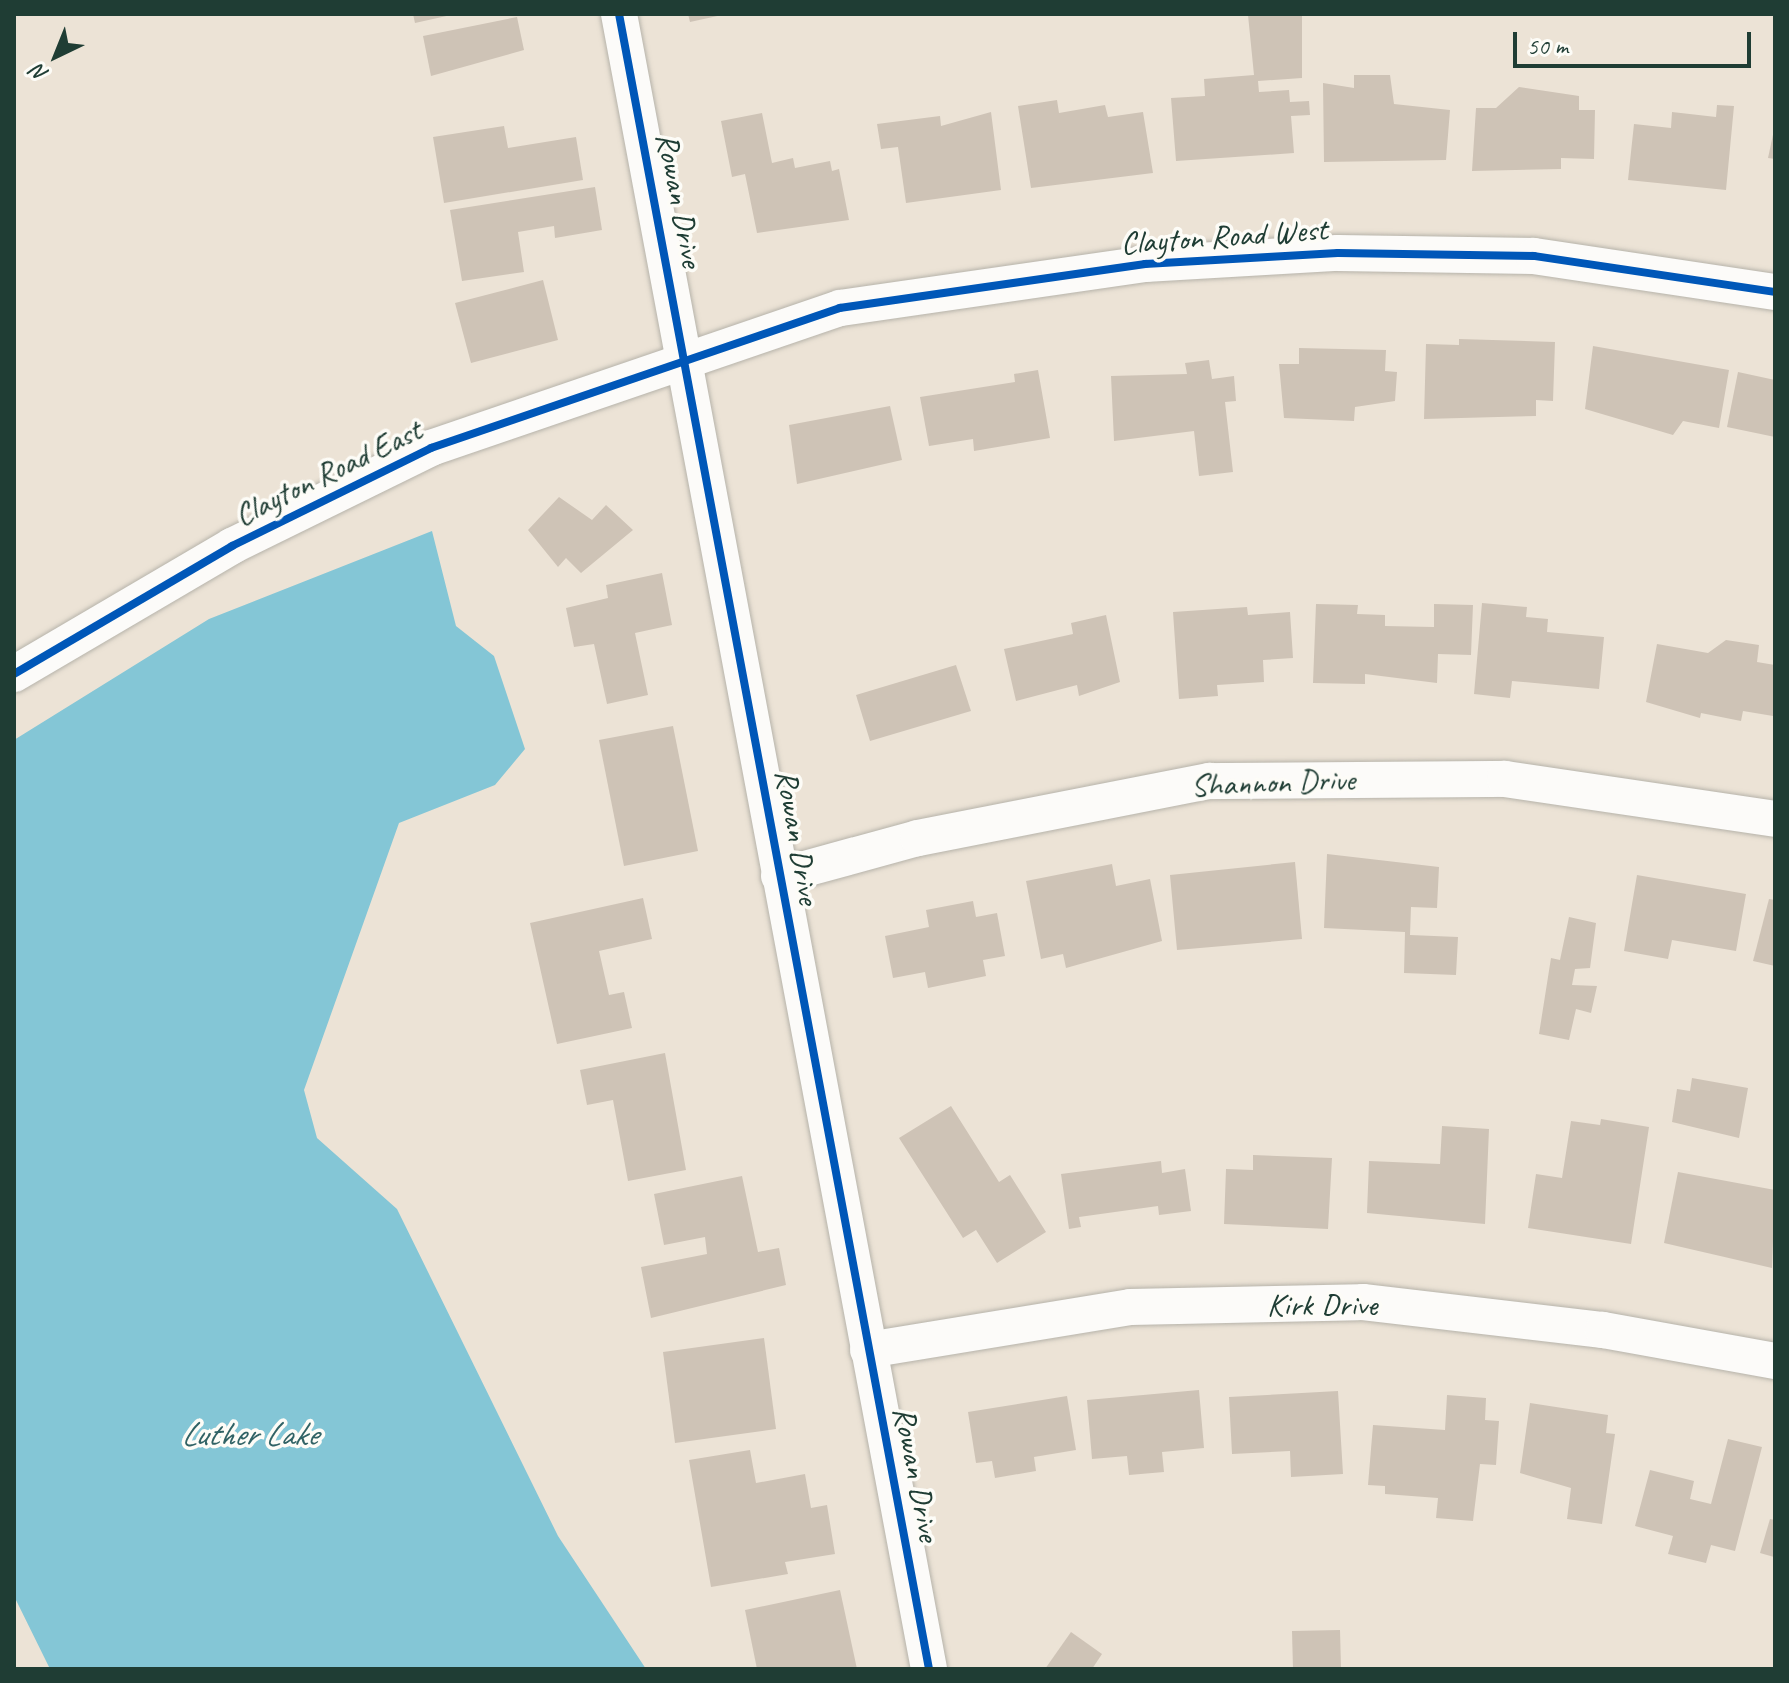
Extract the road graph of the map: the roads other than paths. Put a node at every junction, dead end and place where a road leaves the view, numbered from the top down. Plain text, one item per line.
1 (619, 14) edge
2 (1775, 292) edge
3 (684, 357) junction
4 (14, 674) edge
5 (1775, 819) edge
6 (779, 876) junction
7 (868, 1350) junction
8 (1775, 1361) edge
9 (929, 1669) edge

1 - 3 street, Rowan Drive
2 - 3 street, Clayton Road West
3 - 4 street, Clayton Road East
3 - 6 street, Rowan Drive
5 - 6 street, Shannon Drive
6 - 7 street, Rowan Drive
7 - 8 street, Kirk Drive
7 - 9 street, Rowan Drive

